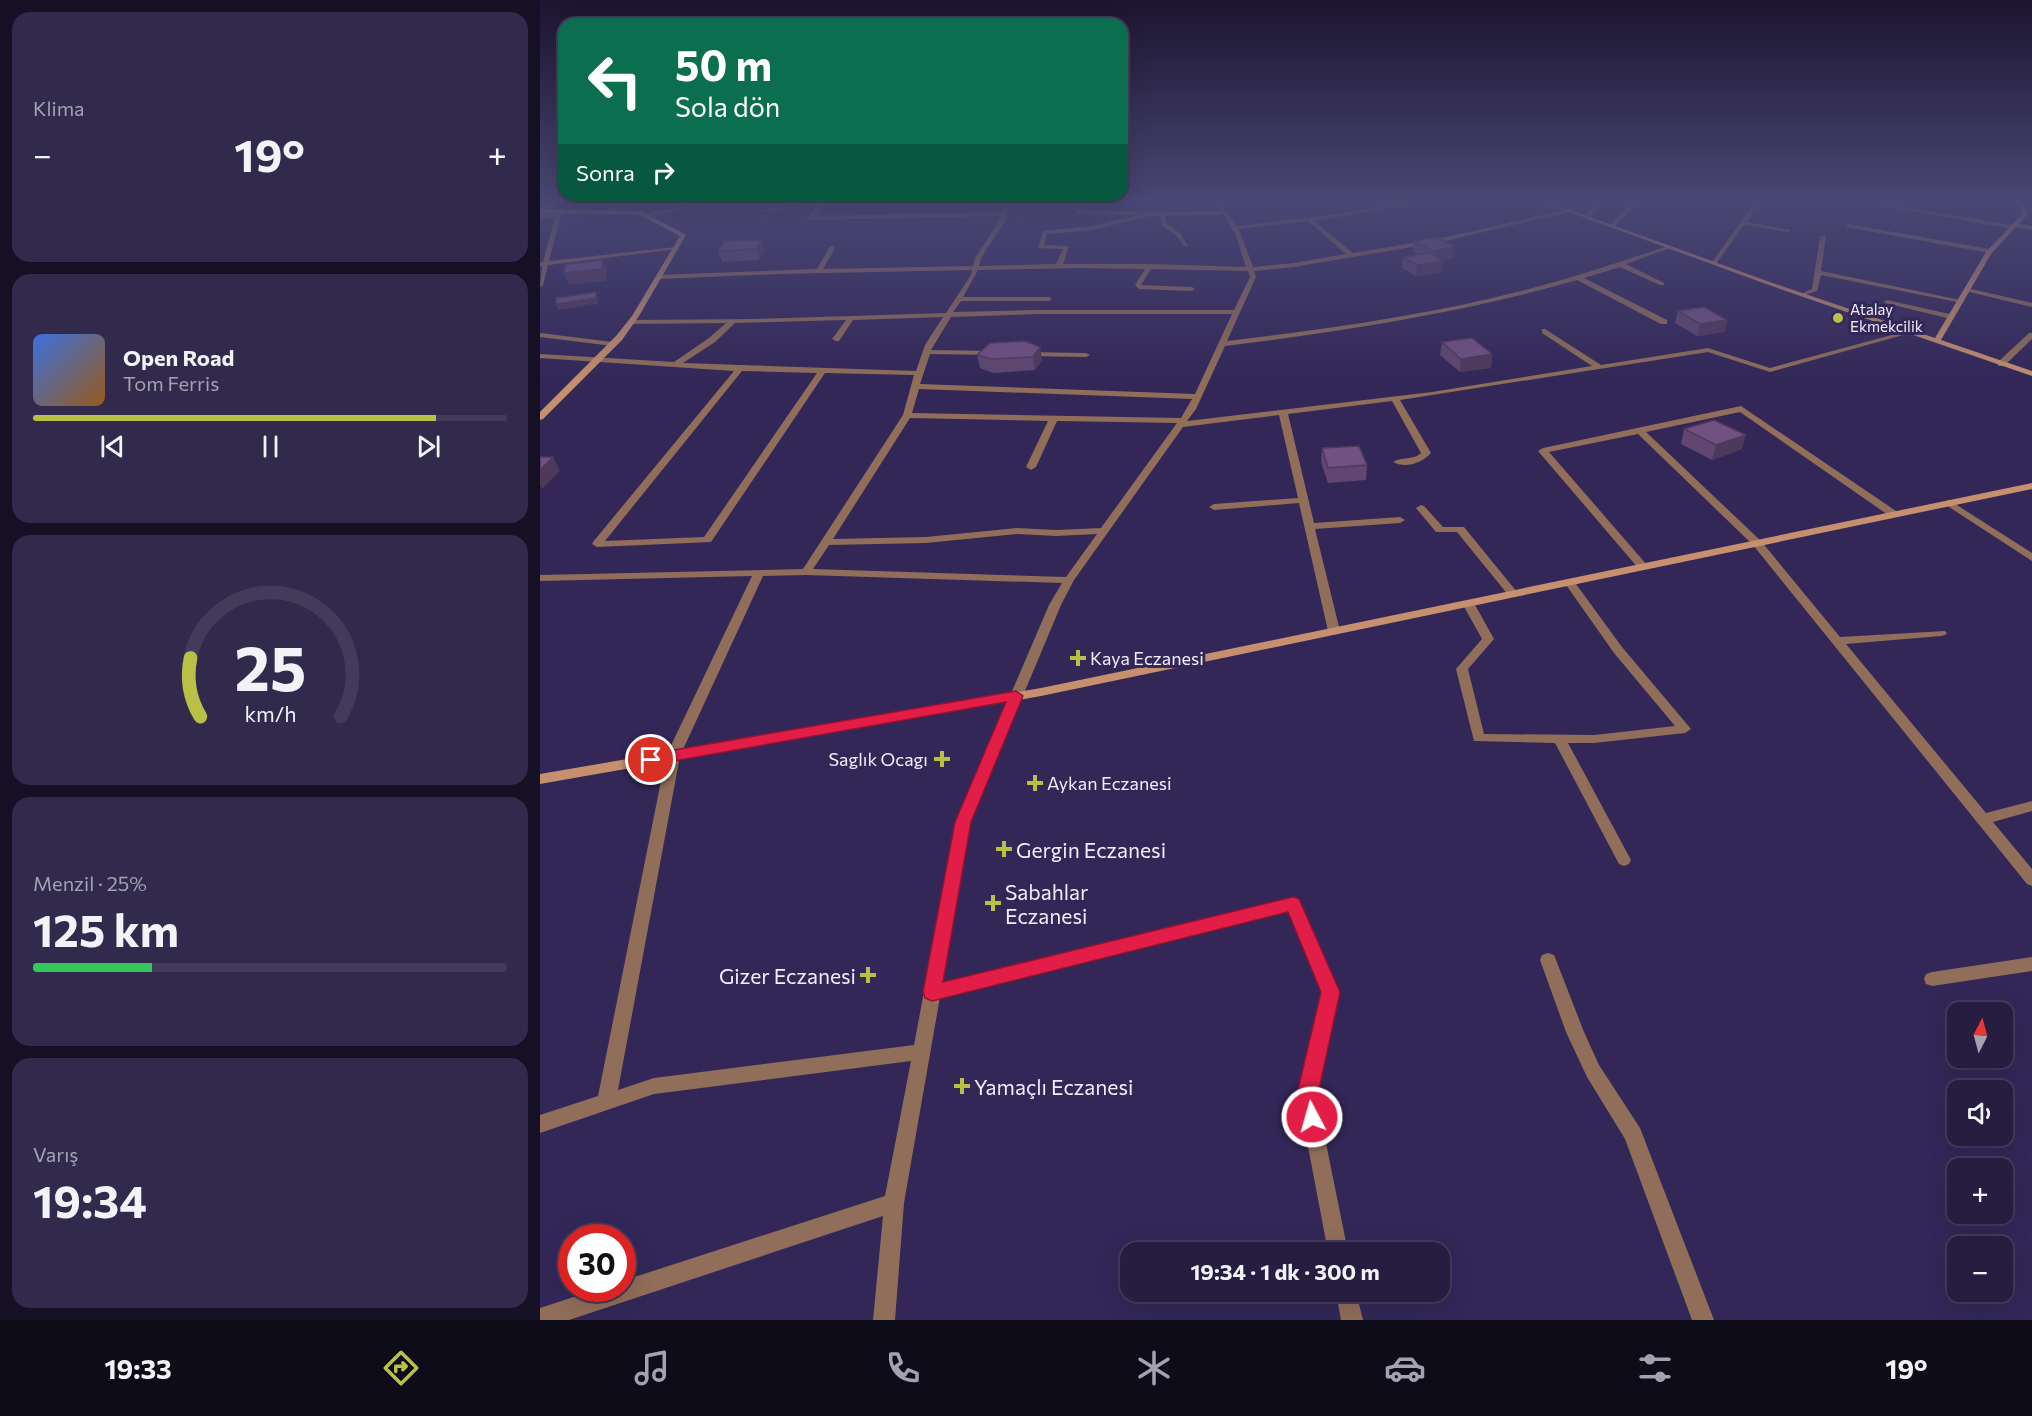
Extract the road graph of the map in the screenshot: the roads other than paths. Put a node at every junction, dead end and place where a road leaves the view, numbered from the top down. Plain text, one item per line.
1 (667, 263) edge
2 (824, 263) edge
3 (977, 263) edge
4 (1060, 263) edge
5 (1248, 263) edge
6 (1312, 263) edge
7 (1624, 263) edge
8 (1714, 263) edge
9 (1820, 263) edge
10 (1983, 263) edge
11 (543, 264) edge
12 (1620, 264) junction
13 (1059, 266) junction
14 (1150, 266) junction
15 (1250, 268) junction
16 (976, 269) junction
17 (819, 271) junction
18 (1819, 273) junction
19 (659, 277) junction
20 (1578, 278) junction
21 (1662, 284) dead end
22 (540, 285) edge
23 (1191, 289) dead end
24 (1966, 290) junction
25 (1803, 295) junction
26 (960, 299) junction
27 (1049, 299) dead end
28 (1962, 301) junction
29 (1887, 302) dead end
30 (2032, 305) edge
31 (1236, 312) junction
32 (951, 314) junction
33 (1951, 317) junction
34 (850, 318) junction
35 (733, 321) junction
36 (631, 322) junction
37 (1664, 322) dead end
38 (1545, 331) dead end
39 (1910, 332) junction
40 (540, 335) edge
41 (2032, 335) edge
42 (836, 339) dead end
43 (1937, 341) junction
44 (613, 344) junction
45 (1221, 344) junction
46 (927, 352) junction
47 (1006, 354) edge
48 (1018, 354) edge
49 (1086, 355) dead end
50 (541, 358) edge
51 (596, 361) junction
52 (2001, 363) junction
53 (675, 365) junction
54 (1599, 367) junction
55 (740, 368) junction
56 (823, 370) junction
57 (919, 373) junction
58 (2032, 374) edge
59 (915, 386) junction
60 (1197, 397) junction
61 (1395, 399) junction
62 (1283, 413) junction
63 (907, 415) junction
64 (540, 417) edge
65 (1054, 418) junction
66 (1182, 423) junction
67 (1641, 432) junction
68 (1398, 462) dead end
69 (1031, 467) dead end
70 (2032, 486) edge
71 (1304, 500) junction
72 (1949, 503) junction
73 (1214, 507) dead end
74 (1421, 508) dead end
75 (1895, 515) junction
76 (1400, 520) dead end
77 (1310, 526) junction
78 (1105, 531) junction
79 (825, 542) junction
80 (1757, 543) junction
81 (2032, 558) edge
82 (1642, 567) junction
83 (806, 572) junction
84 (759, 573) junction
85 (540, 578) edge
86 (1069, 580) junction
87 (1569, 582) junction
88 (1513, 594) junction
89 (1468, 603) junction
90 (1334, 631) junction
91 (1941, 633) dead end
92 (1837, 641) junction
93 (1016, 696) junction
94 (1559, 738) junction
95 (673, 756) junction
96 (540, 779) edge
97 (2032, 806) edge
98 (1983, 819) junction
99 (1624, 860) dead end
100 (2032, 880) edge
101 (1548, 960) dead end
102 (2032, 964) edge
103 (1932, 979) dead end
104 (932, 992) junction
105 (921, 1052) junction
106 (606, 1102) junction
107 (540, 1124) edge
108 (894, 1203) junction
109 (1336, 1242) edge
110 (1348, 1302) edge
111 (540, 1319) edge
112 (884, 1320) edge
113 (1352, 1320) edge
114 (1703, 1320) edge

1 - 19 main road
2 - 17 street
3 - 16 street
4 - 13 street
5 - 15 street
6 - 15 street
7 - 12 street
8 - 25 main road
9 - 18 street
10 - 24 main road
11 - 22 street
12 - 20 street
12 - 21 street
13 - 14 street
13 - 16 street
14 - 15 street
14 - 23 street
15 - 31 street
16 - 17 street
16 - 26 street
17 - 19 street
18 - 25 street
18 - 28 street
19 - 36 main road
20 - 37 street
20 - 45 street
24 - 28 main road
24 - 30 street
25 - 39 main road
26 - 27 street
26 - 32 street
28 - 33 main road
29 - 33 street
31 - 32 street
31 - 45 street
32 - 34 street
32 - 46 street
33 - 43 main road
34 - 35 street
34 - 42 street
35 - 36 street
35 - 53 street
36 - 44 main road
38 - 54 street
39 - 43 main road
39 - 54 street
40 - 44 street
41 - 52 street
43 - 52 main road
44 - 51 main road
45 - 60 street
46 - 47 street
46 - 57 street
48 - 49 street
50 - 51 street
51 - 53 street
51 - 64 main road
52 - 58 main road
53 - 55 street
54 - 61 street
55 - 56 street
55 - 56 street
56 - 57 street
57 - 59 street
59 - 60 street
59 - 63 street
60 - 66 street
61 - 62 street
61 - 68 street
62 - 66 street
62 - 71 street
63 - 65 street
63 - 79 street
65 - 66 street
65 - 69 street
66 - 78 street
67 - 75 street
67 - 80 street
67 - 82 street
70 - 72 main road
71 - 73 street
71 - 77 street
72 - 75 main road
72 - 81 street
74 - 88 street
75 - 80 main road
76 - 77 street
77 - 90 street
78 - 79 street
78 - 86 street
79 - 83 street
80 - 82 main road
80 - 92 street
82 - 87 main road
83 - 84 street
83 - 86 street
84 - 85 street
84 - 95 street
86 - 93 street
87 - 88 main road
87 - 94 street
88 - 89 main road
89 - 90 main road
89 - 94 street
90 - 93 main road
91 - 92 street
92 - 98 street
93 - 95 main road
93 - 104 street
94 - 99 street
95 - 96 main road
95 - 106 street
97 - 98 street
98 - 100 street
101 - 114 street
102 - 103 street
104 - 105 street
104 - 109 street
105 - 106 street
105 - 108 street
106 - 107 street
108 - 111 street
108 - 112 street
110 - 113 street

